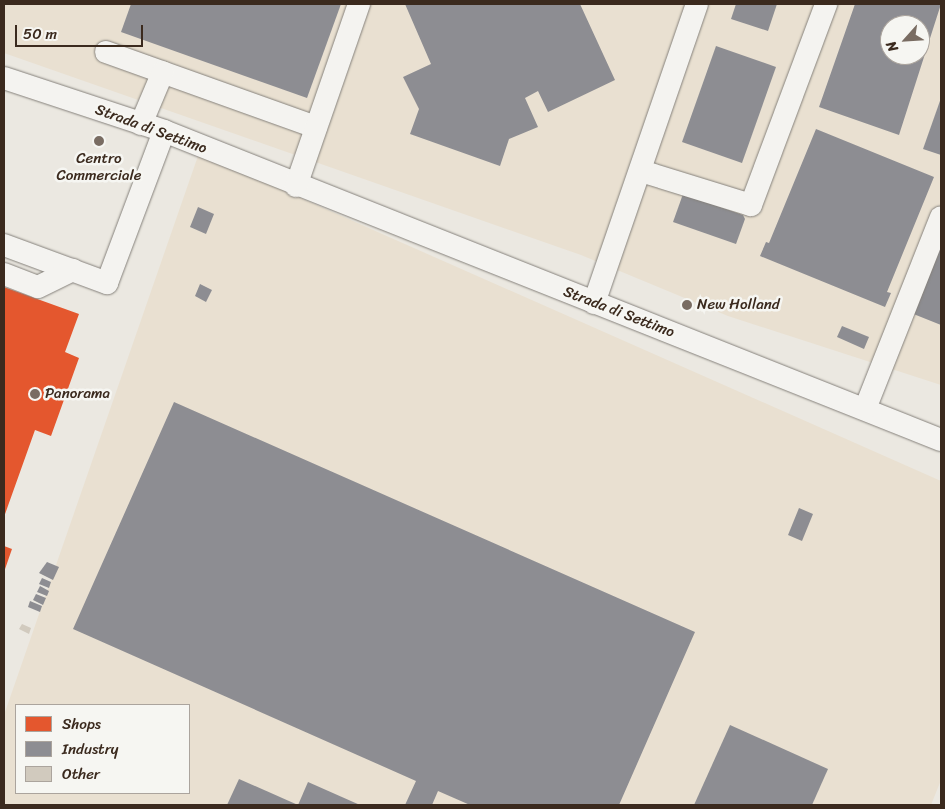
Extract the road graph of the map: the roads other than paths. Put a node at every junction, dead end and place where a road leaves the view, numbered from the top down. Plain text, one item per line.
1 (359, 4) edge
2 (697, 4) edge
3 (826, 4) edge
4 (106, 52) dead end
5 (163, 72) junction
6 (4, 78) edge
7 (142, 124) junction
8 (316, 127) junction
9 (164, 131) junction
10 (642, 171) junction
11 (296, 186) junction
12 (941, 217) edge
13 (4, 245) edge
14 (73, 270) junction
15 (4, 274) edge
16 (594, 303) junction
17 (865, 410) junction
18 (941, 440) edge

1 - 8 street
2 - 10 street
3 - 10 street
4 - 5 street
5 - 7 street
5 - 8 street
6 - 7 street, Strada di Settimo
7 - 9 street, Strada di Settimo
8 - 11 street
9 - 11 street, Strada di Settimo
9 - 14 street
10 - 16 street
11 - 16 street, Strada di Settimo
12 - 17 street
13 - 14 street
14 - 15 street
16 - 17 street, Strada di Settimo
17 - 18 street, Strada di Settimo

